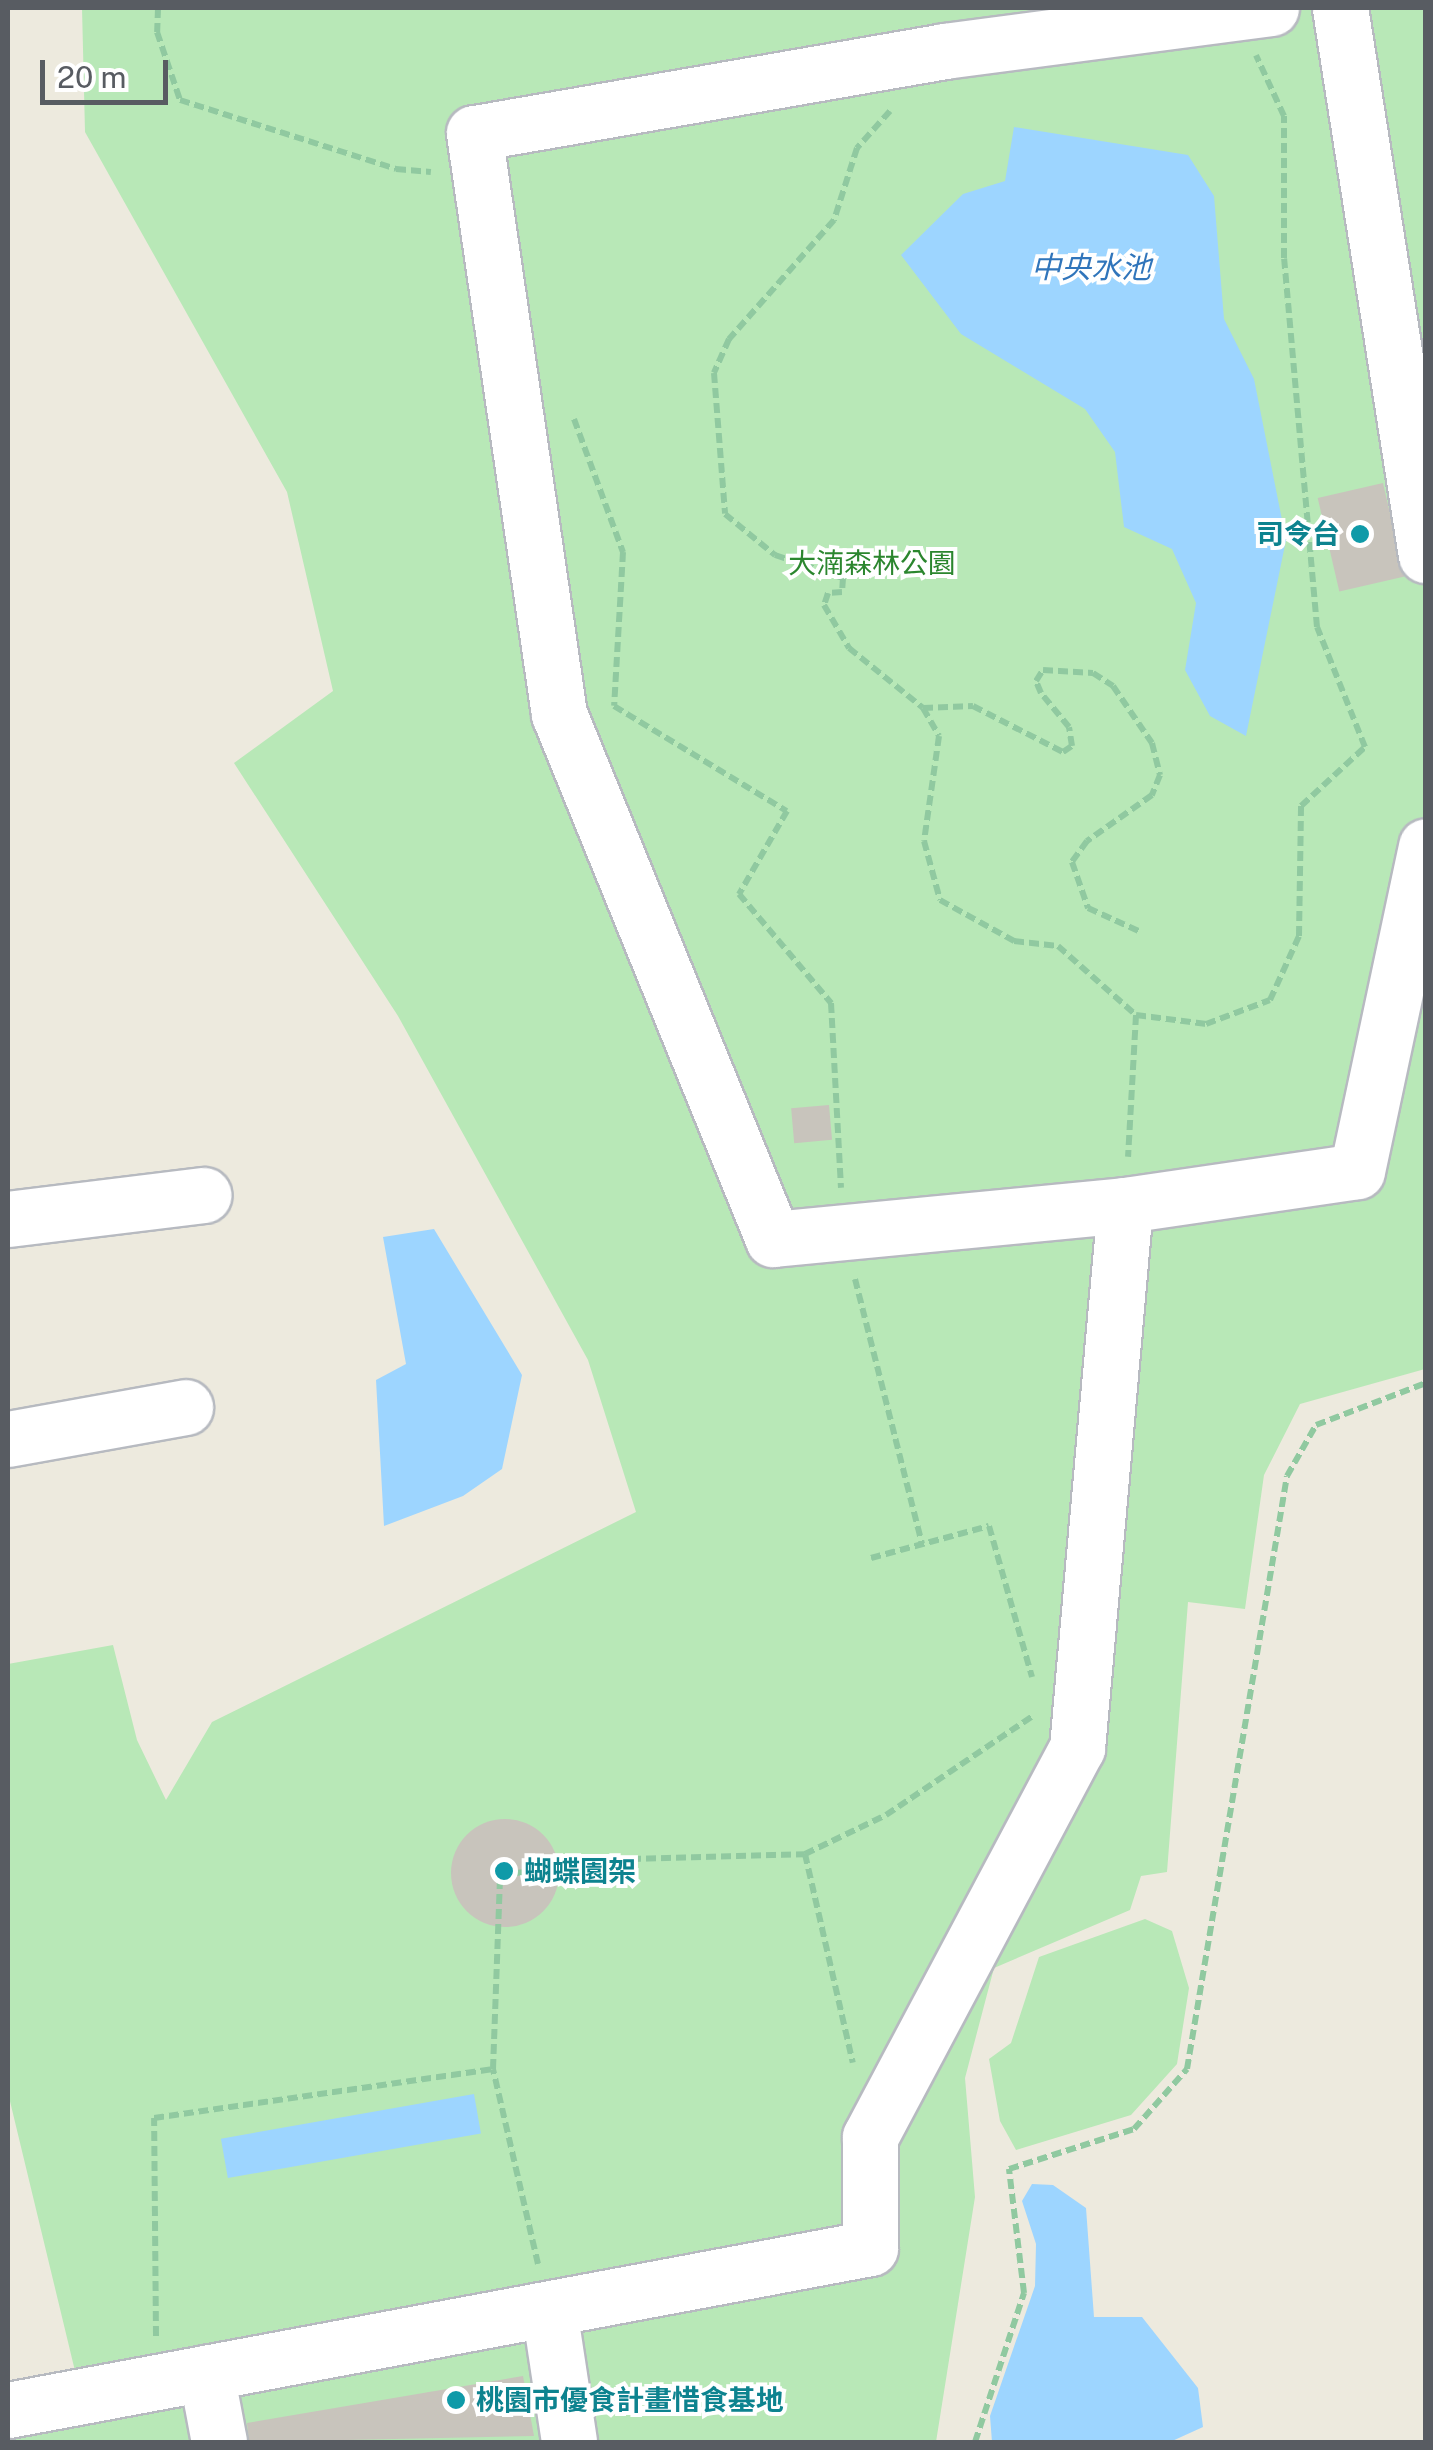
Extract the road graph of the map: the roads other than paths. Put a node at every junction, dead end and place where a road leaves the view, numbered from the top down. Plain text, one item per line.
1 (1340, 8) edge
2 (1254, 10) edge
3 (941, 29) edge
4 (1426, 555) edge
5 (1426, 846) edge
6 (204, 1195) dead end
7 (1125, 1206) junction
8 (8, 1219) edge
9 (185, 1407) dead end
10 (8, 1439) edge
11 (549, 2308) junction
12 (181, 2378) junction
13 (8, 2410) edge
14 (218, 2442) edge
15 (569, 2442) edge

1 - 4 street
2 - 3 street
3 - 7 street
5 - 7 street
6 - 8 street
7 - 11 street
9 - 10 street
11 - 12 street
11 - 15 street
12 - 13 street
12 - 14 street

